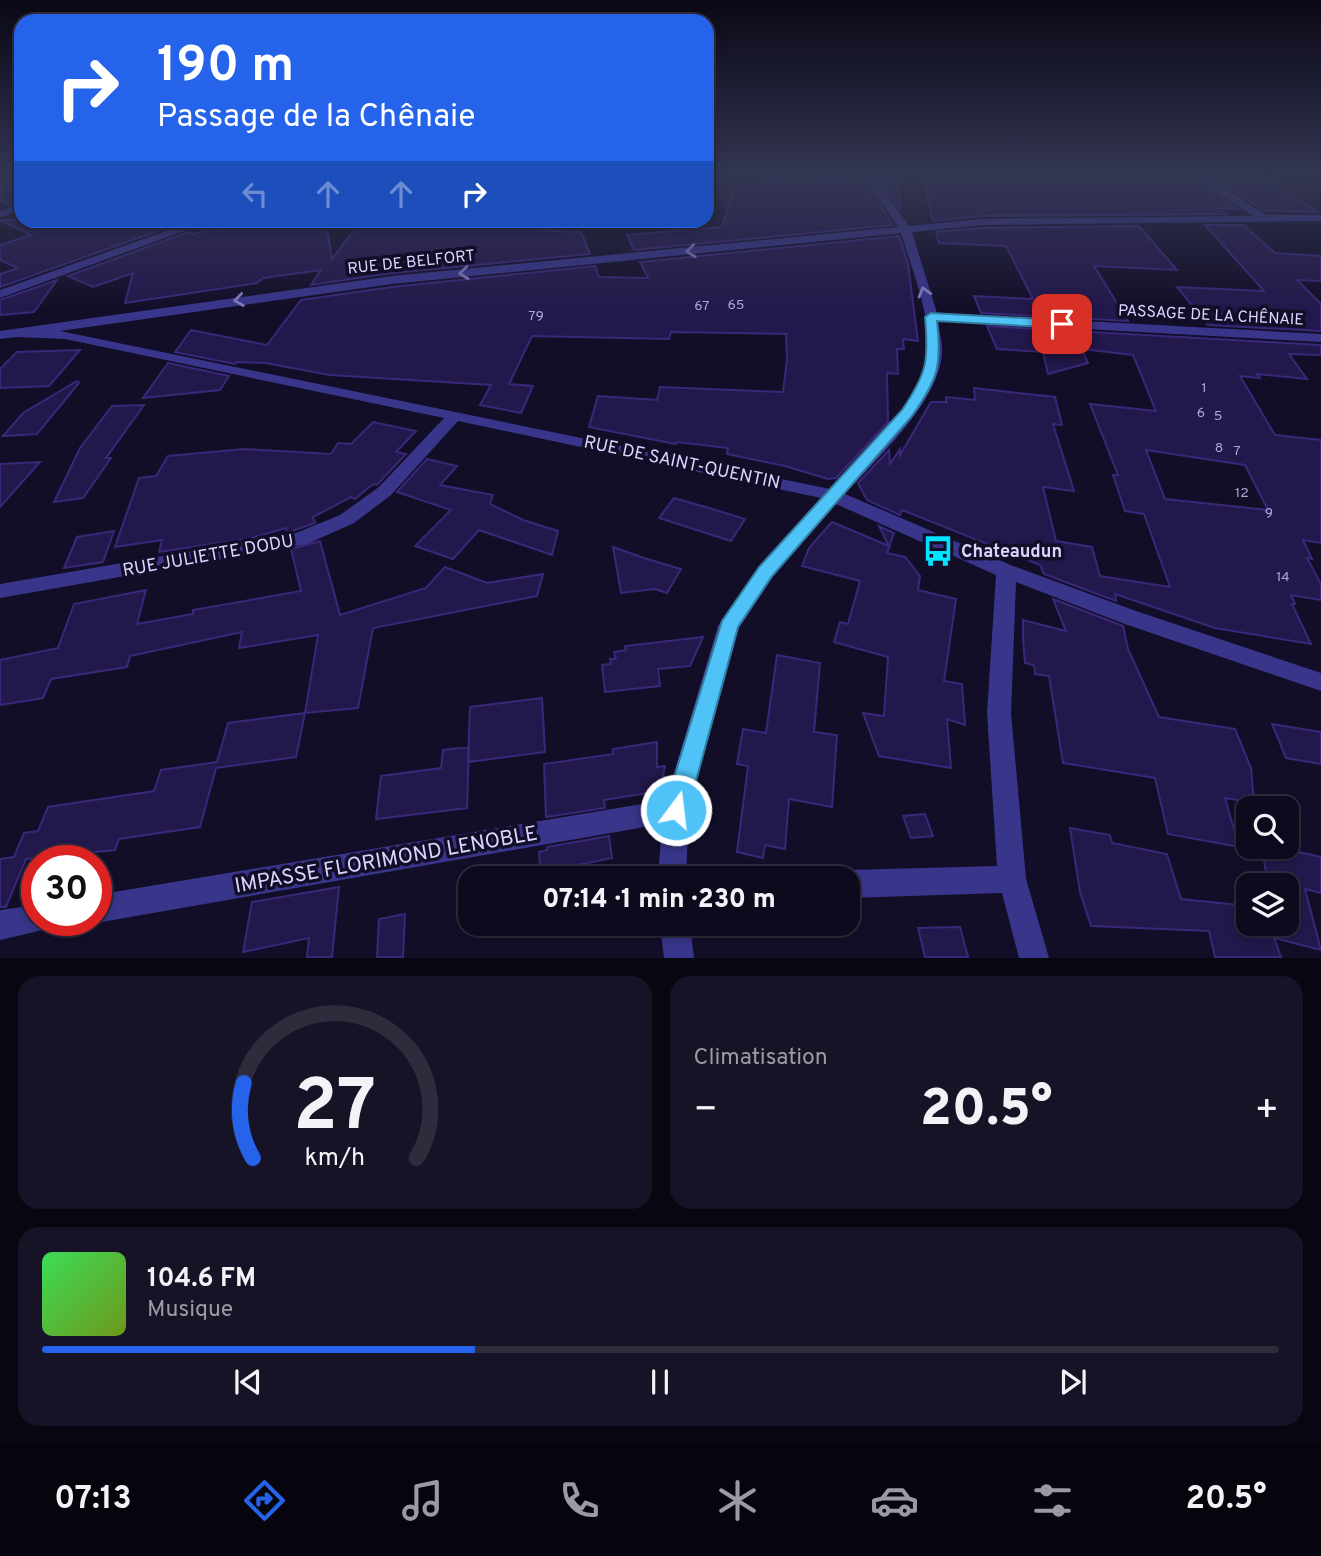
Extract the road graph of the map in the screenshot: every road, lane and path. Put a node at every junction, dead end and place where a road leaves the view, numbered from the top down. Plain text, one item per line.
1 (899, 220) edge
2 (1110, 220) edge
3 (186, 228) edge
4 (906, 230) junction
5 (0, 294) edge
6 (135, 316) junction
7 (931, 317) junction
8 (9, 334) edge
9 (1321, 338) edge
10 (90, 340) junction
11 (455, 415) junction
12 (834, 496) junction
13 (1006, 571) junction
14 (0, 591) edge
15 (1321, 682) edge
16 (676, 810) junction
17 (673, 866) edge
18 (1012, 879) junction
19 (860, 884) edge
20 (112, 905) edge
21 (21, 922) edge
22 (0, 925) edge
23 (676, 936) edge
24 (679, 957) edge
25 (1034, 957) edge

1 - 4 street
2 - 4 street, RUE DE BELFORT
3 - 5 street
4 -> 6 street, RUE DE BELFORT
7 -> 4 street
6 - 8 street, RUE DE BELFORT
6 - 10 street, RUE DE BELFORT
7 - 9 street, PASSAGE DE LA CHÊNAIE
7 - 12 street
8 - 10 street, RUE DE SAINT-QUENTIN
10 - 11 street, RUE DE SAINT-QUENTIN
11 - 12 street, RUE DE SAINT-QUENTIN
11 - 14 street, RUE JULIETTE DODU
12 - 13 street, RUE DE SAINT-QUENTIN
12 - 16 street
13 - 15 street, RUE DE SAINT-QUENTIN
13 - 18 street
16 - 17 street
16 - 20 street, IMPASSE FLORIMOND LENOBLE
18 - 19 street
18 - 25 street
21 - 22 street
23 - 24 street

